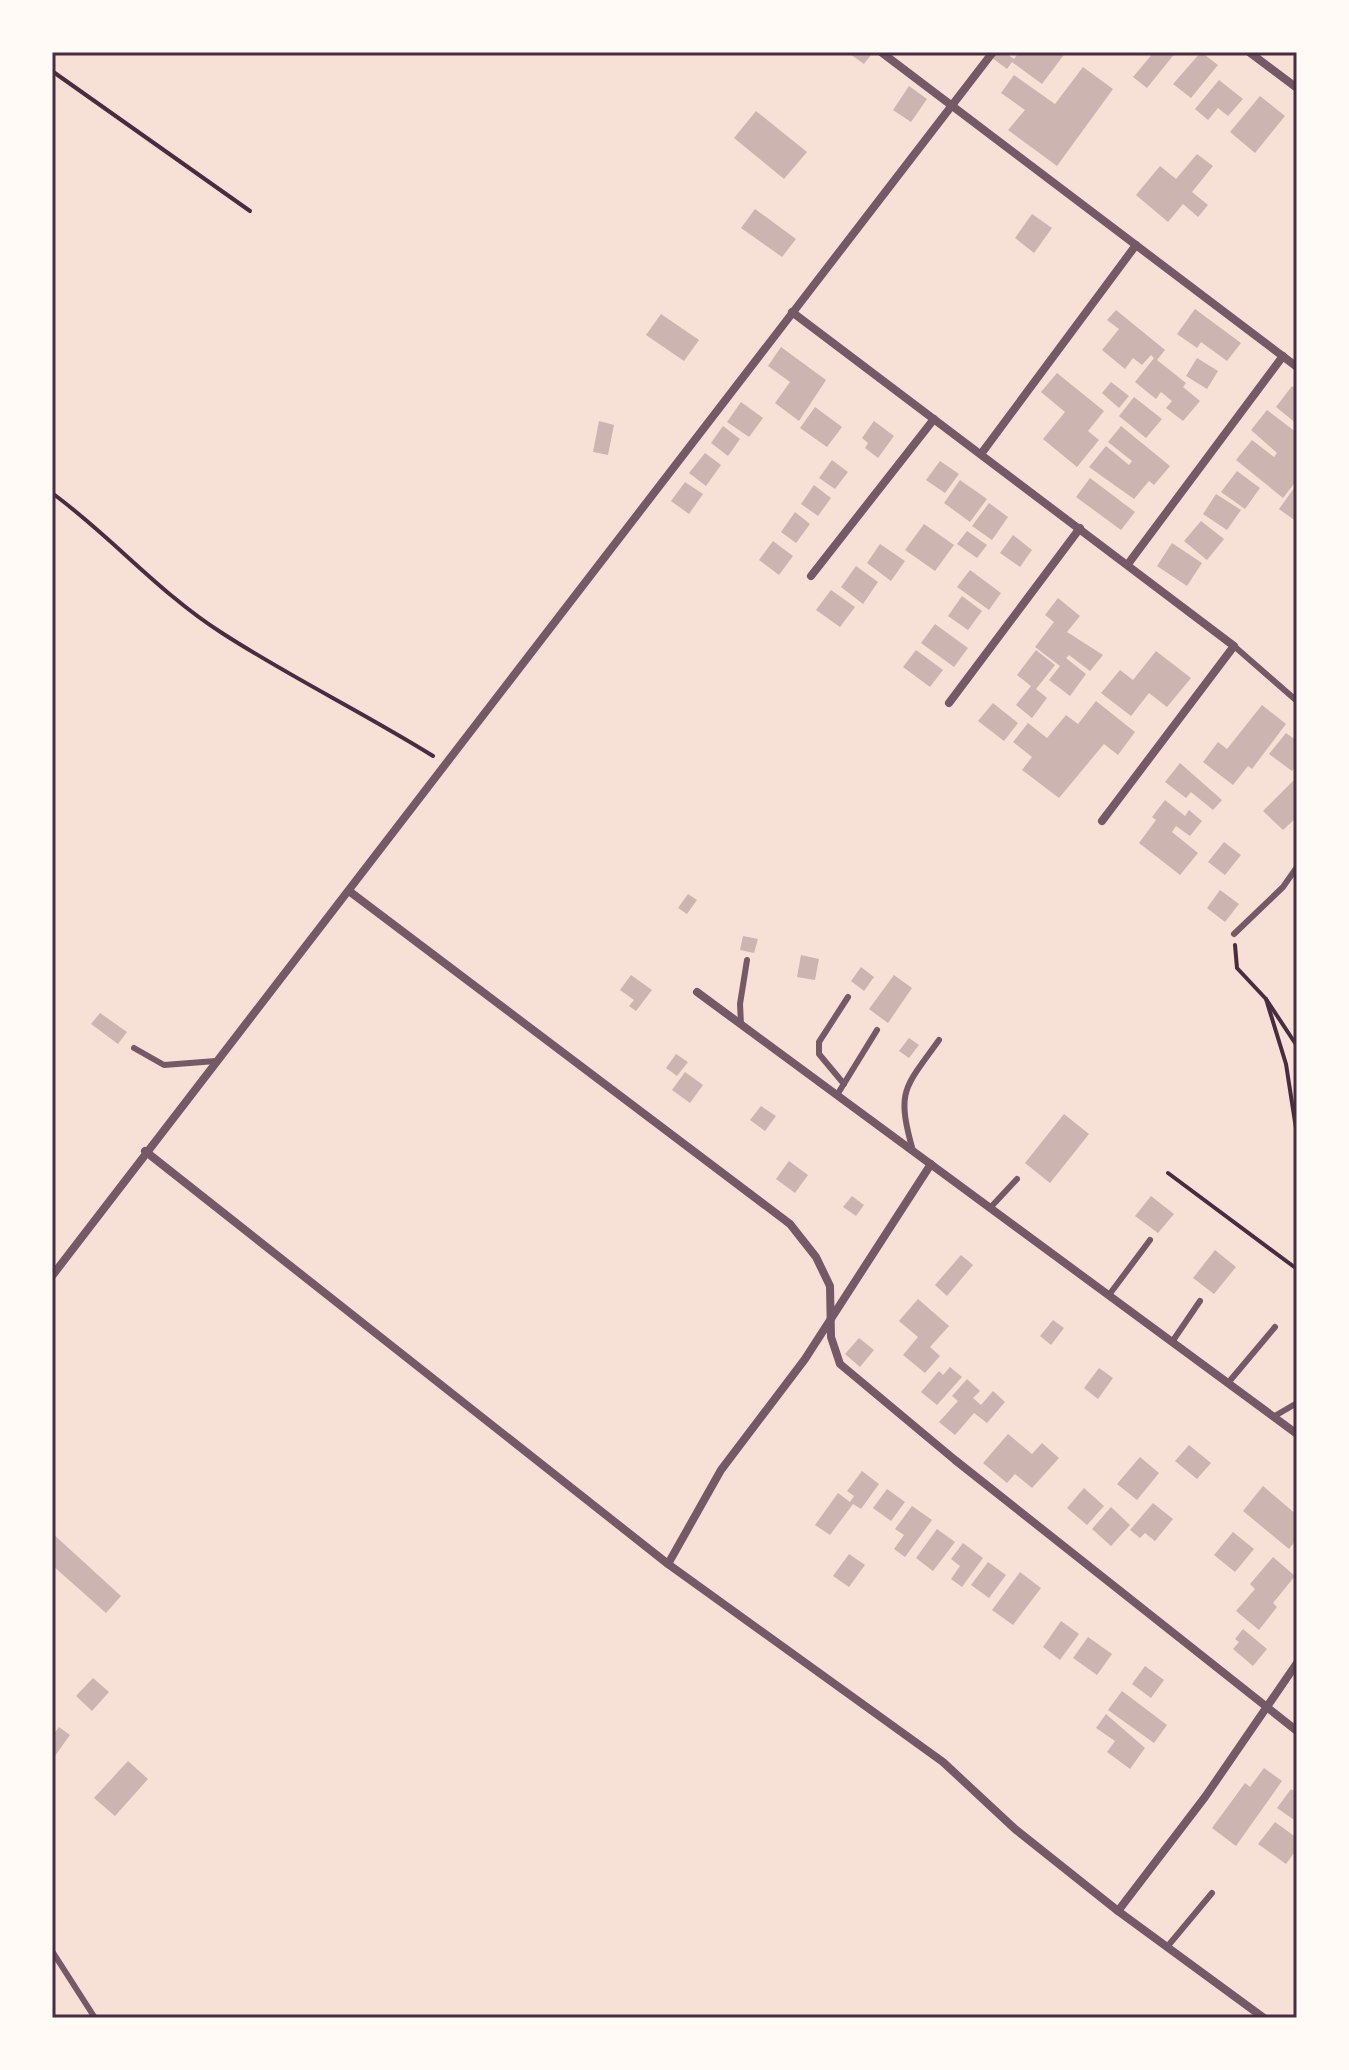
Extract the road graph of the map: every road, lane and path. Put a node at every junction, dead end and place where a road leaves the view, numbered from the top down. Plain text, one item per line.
1 (881, 52) edge
2 (993, 52) edge
3 (1249, 52) edge
4 (52, 71) edge
5 (1297, 88) edge
6 (951, 105) junction
7 (250, 211) dead end
8 (1136, 245) junction
9 (792, 312) junction
10 (1283, 356) junction
11 (1297, 367) edge
12 (934, 419) junction
13 (981, 454) junction
14 (52, 493) edge
15 (1080, 528) junction
16 (1128, 564) junction
17 (811, 576) dead end
18 (1234, 646) junction
19 (1297, 701) edge
20 (949, 703) dead end
21 (446, 764) junction
22 (1102, 821) dead end
23 (1297, 867) edge
24 (349, 891) junction
25 (1234, 934) joint
26 (747, 960) dead end
27 (697, 992) dead end
28 (848, 997) dead end
29 (1266, 999) junction
30 (741, 1024) junction
31 (877, 1030) dead end
32 (939, 1040) dead end
33 (1297, 1046) edge
34 (134, 1048) dead end
35 (216, 1061) junction
36 (844, 1084) junction
37 (837, 1095) junction
38 (1297, 1135) edge
39 (145, 1151) junction
40 (913, 1151) junction
41 (931, 1164) junction
42 (1168, 1173) dead end
43 (1017, 1179) dead end
44 (990, 1208) junction
45 (1150, 1240) dead end
46 (1297, 1269) edge
47 (52, 1276) edge
48 (1109, 1295) junction
49 (1200, 1301) dead end
50 (831, 1321) junction
51 (1275, 1327) dead end
52 (1172, 1342) junction
53 (1228, 1383) junction
54 (1297, 1403) edge
55 (1273, 1417) junction
56 (1297, 1434) edge
57 (668, 1564) junction
58 (1297, 1663) edge
59 (1267, 1707) junction
60 (1297, 1731) edge
61 (1212, 1893) dead end
62 (1118, 1911) junction
63 (1167, 1947) junction
64 (52, 1951) edge
65 (95, 2018) edge
66 (1264, 2018) edge

1 - 6 street
2 - 6 street
3 - 5 street
4 - 7 path
6 - 8 street
6 - 9 street
8 - 10 street
8 - 13 street
9 - 12 street
9 - 21 street
10 - 11 street
10 - 16 street
12 - 13 street
12 - 17 street
13 - 15 street
14 - 21 path
15 - 16 street
15 - 20 street
16 - 18 street
18 - 19 lane
18 - 22 street
21 - 24 street
23 - 25 lane
24 - 35 street
24 - 50 street
25 - 29 path
26 - 30 lane
27 - 30 street
28 - 36 lane
29 - 33 path
29 - 38 path
30 - 37 street
31 - 36 lane
32 - 40 lane
34 - 35 lane
35 - 39 street
36 - 37 lane
37 - 40 street
39 - 47 street
39 - 57 street
40 - 41 street
41 - 44 street
41 - 50 street
42 - 46 path
43 - 44 lane
44 - 48 street
45 - 48 lane
48 - 52 street
49 - 52 lane
50 - 57 street
50 - 59 street
51 - 53 lane
52 - 53 street
53 - 55 street
54 - 55 lane
55 - 56 street
57 - 62 street
58 - 59 street
59 - 60 street
59 - 62 street
61 - 63 lane
62 - 63 street
63 - 66 street
64 - 65 lane

